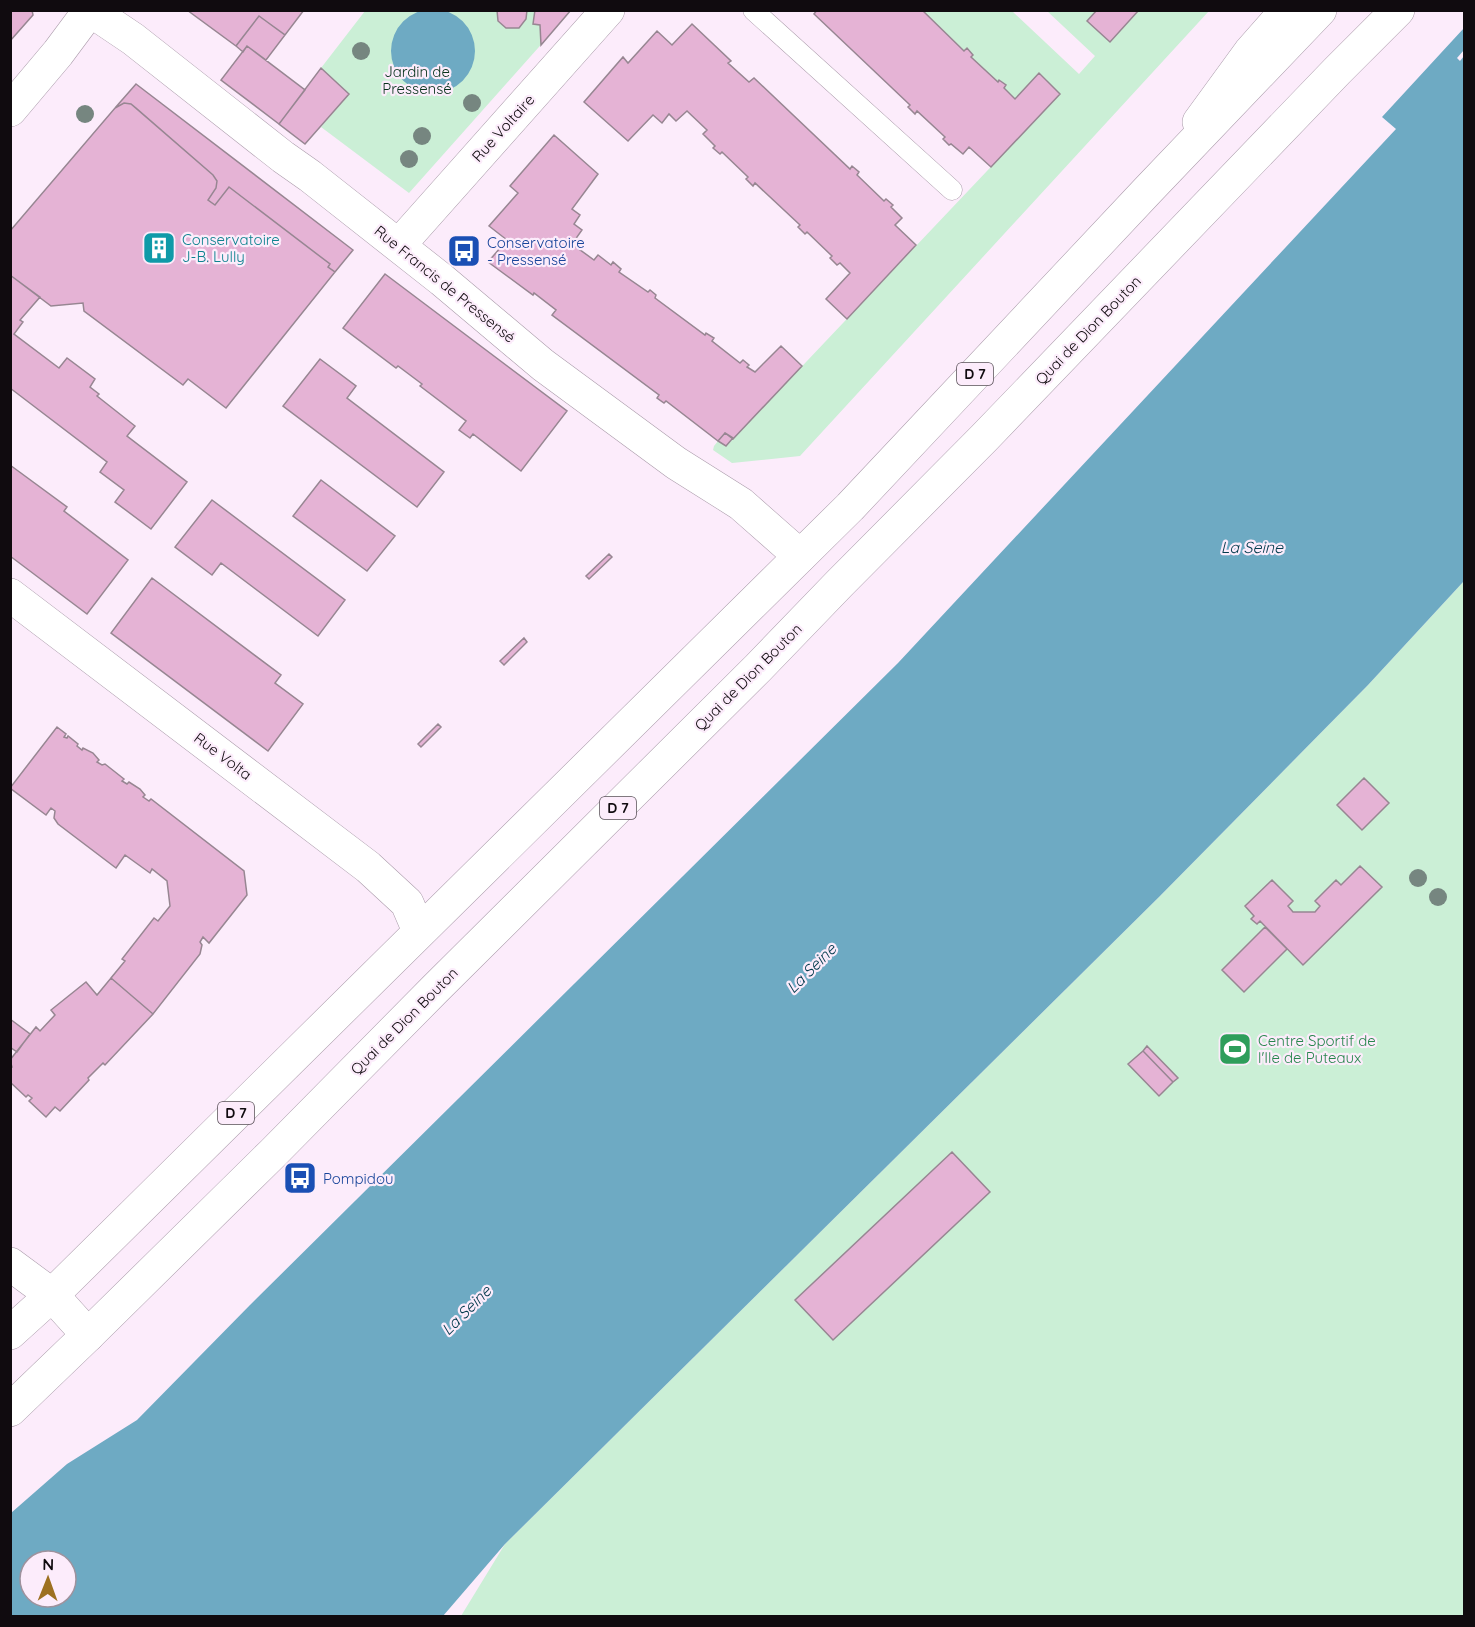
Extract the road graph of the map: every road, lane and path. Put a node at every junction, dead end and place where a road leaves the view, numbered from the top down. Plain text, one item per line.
1 (90, 10) edge
2 (608, 10) edge
3 (753, 10) edge
4 (1287, 10) edge
5 (1320, 10) edge
6 (1398, 10) edge
7 (10, 110) edge
8 (952, 190) dead end
9 (1148, 190) junction
10 (399, 245) junction
11 (800, 556) junction
12 (839, 584) junction
13 (10, 595) edge
14 (419, 931) junction
15 (10, 1264) edge
16 (52, 1295) junction
17 (10, 1333) edge
18 (88, 1335) junction
19 (10, 1410) edge

1 - 7 main road
1 - 10 main road, Rue Francis de Pressensé
2 - 10 main road, Rue Voltaire
3 - 8 lane
4 - 9 main road
5 - 9 main road, D 7
6 - 12 main road, Quai de Dion Bouton / D 7
9 - 11 main road, D 7
10 - 11 main road, Rue Francis de Pressensé
11 - 12 main road, Rue Francis de Pressensé
11 - 14 main road, D 7
12 - 18 main road, Quai de Dion Bouton / D 7
13 - 14 main road, Rue Volta
14 - 16 main road, D 7
15 - 16 main road
16 - 17 main road, D 7
16 - 18 main road
18 - 19 main road, D 7

